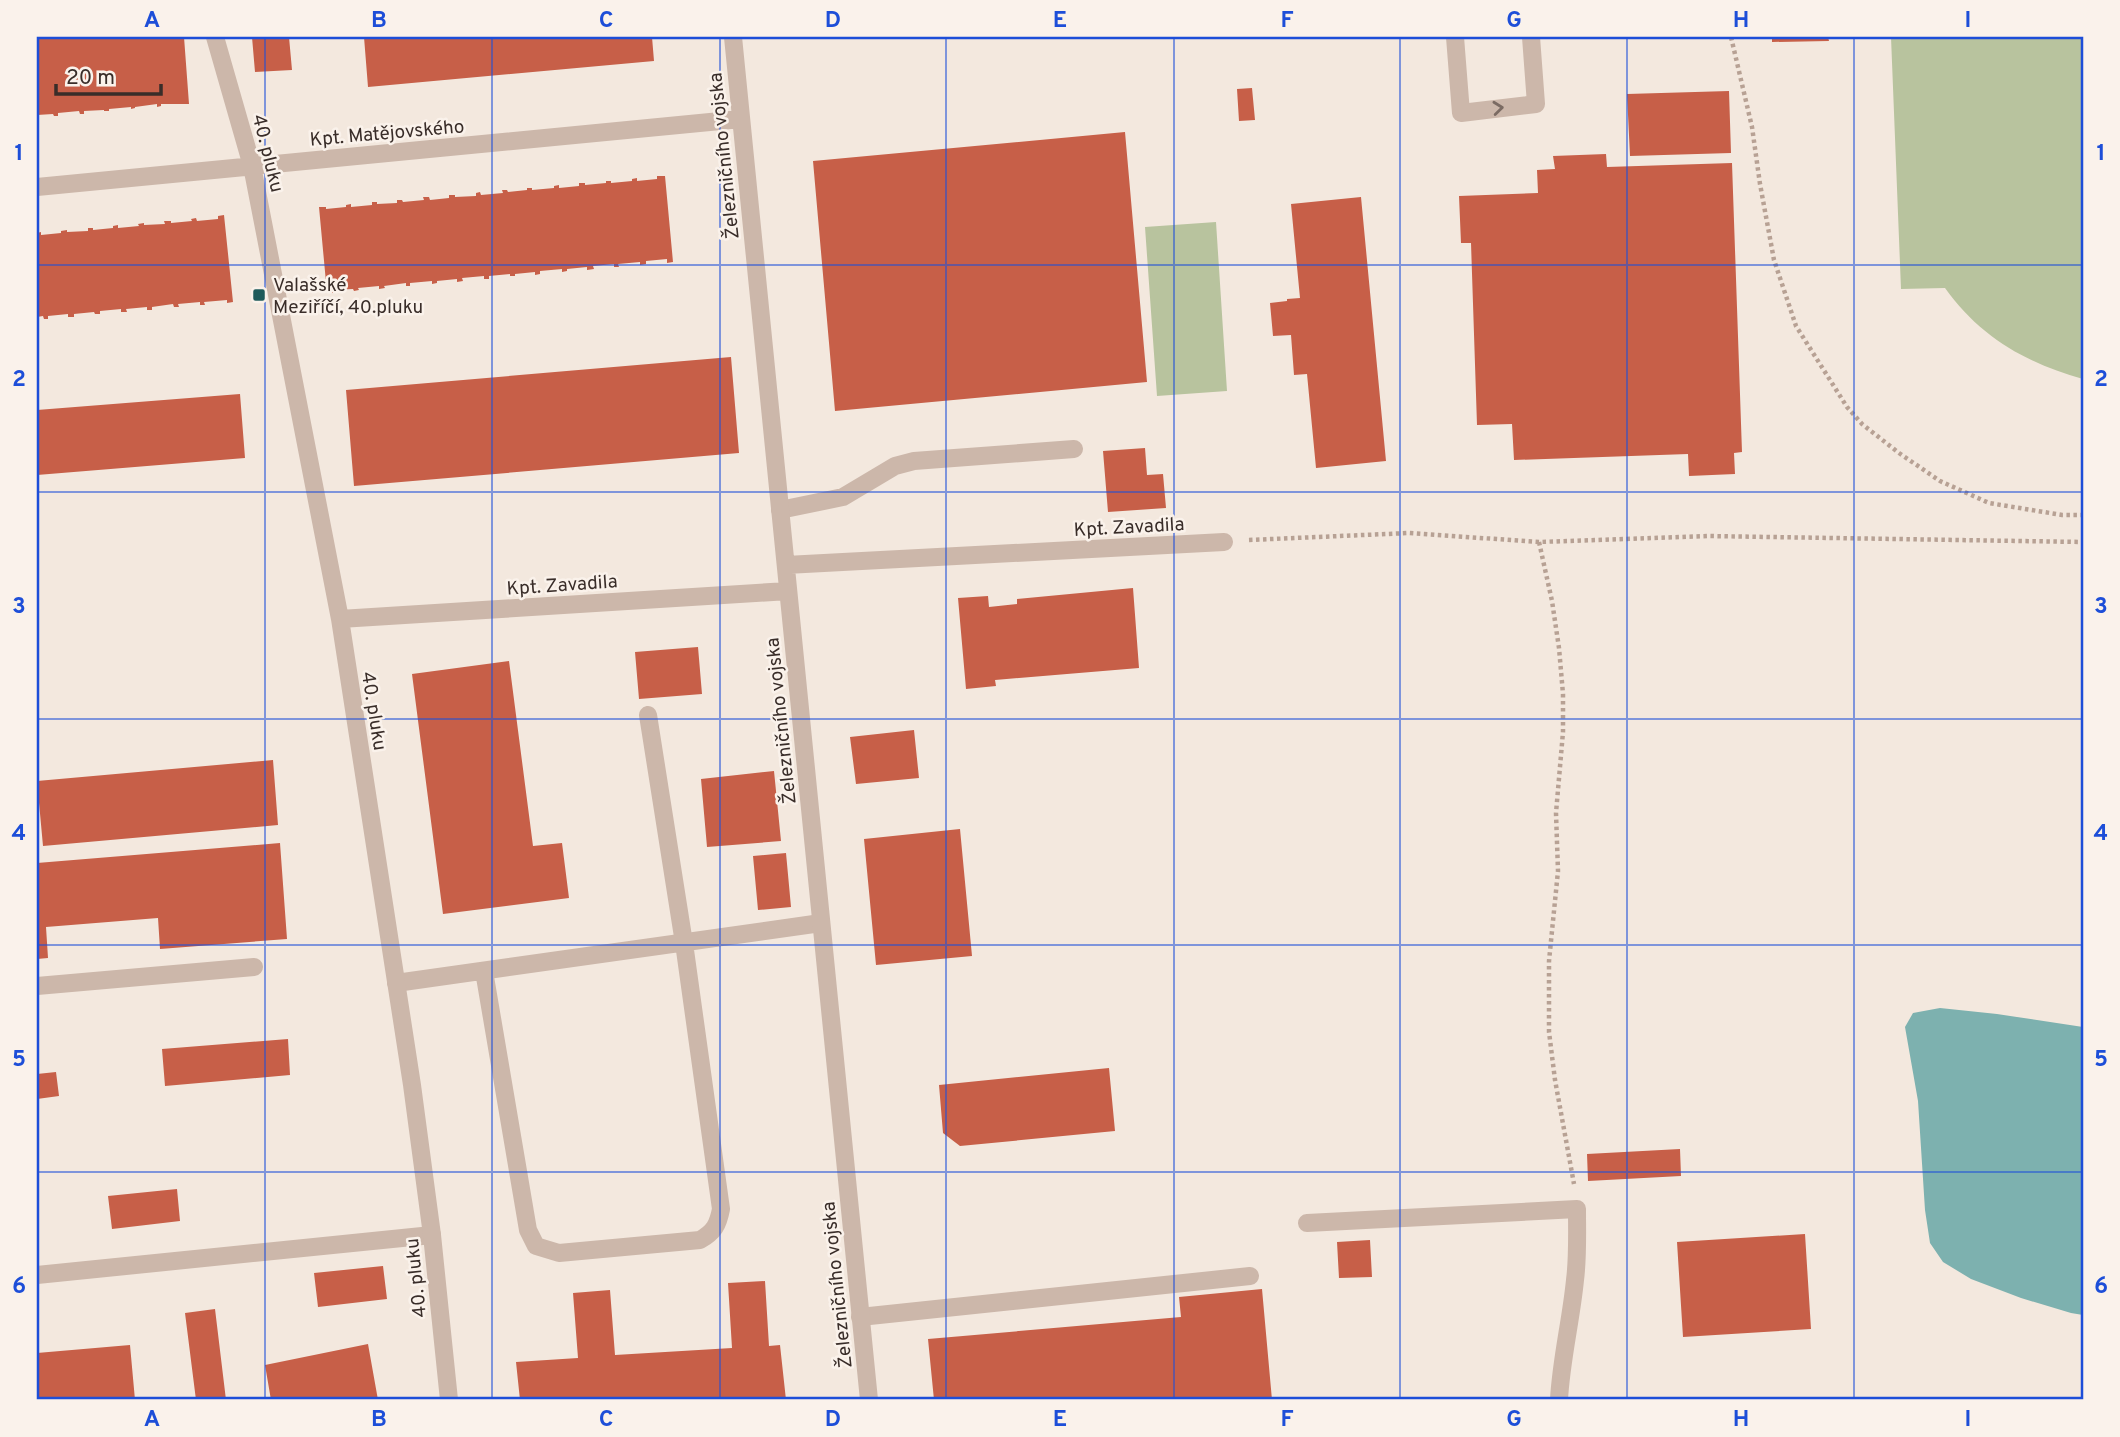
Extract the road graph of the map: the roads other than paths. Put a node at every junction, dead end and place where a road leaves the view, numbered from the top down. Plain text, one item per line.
1 (215, 37) edge
2 (733, 37) edge
3 (1455, 37) edge
4 (1531, 37) edge
5 (741, 119) junction
6 (253, 166) junction
7 (37, 187) edge
8 (1074, 449) dead end
9 (780, 510) junction
10 (1224, 542) road end
11 (786, 565) junction
12 (788, 591) junction
13 (340, 619) junction
14 (648, 715) dead end
15 (821, 923) junction
16 (684, 943) junction
17 (254, 967) dead end
18 (484, 971) junction
19 (396, 983) junction
20 (37, 986) edge
21 (1307, 1223) dead end
22 (432, 1235) junction
23 (37, 1275) edge
24 (1250, 1276) dead end
25 (860, 1317) junction
26 (449, 1400) edge
27 (869, 1400) edge
28 (1559, 1400) edge

1 - 6 street, 40. pluku
2 - 5 street, Železničního vojska
3 -> 4 street
5 - 6 street, Kpt. Matějovského
5 - 9 street, Železničního vojska
6 - 7 street, Kpt. Matějovského
6 - 13 street, 40. pluku
8 - 9 street
9 - 11 street, Železničního vojska
10 - 11 street, Kpt. Zavadila
11 - 12 street, Železničního vojska
12 - 13 street, Kpt. Zavadila
12 - 15 street, Železničního vojska
13 - 19 street, 40. pluku
14 - 16 street
15 - 16 street
15 - 25 street, Železničního vojska
16 - 18 street
16 - 18 street
17 - 20 street
18 - 19 street
19 - 22 street, 40. pluku
21 - 28 street
22 - 23 street
22 - 26 street, 40. pluku
24 - 25 street
25 - 27 street, Železničního vojska

